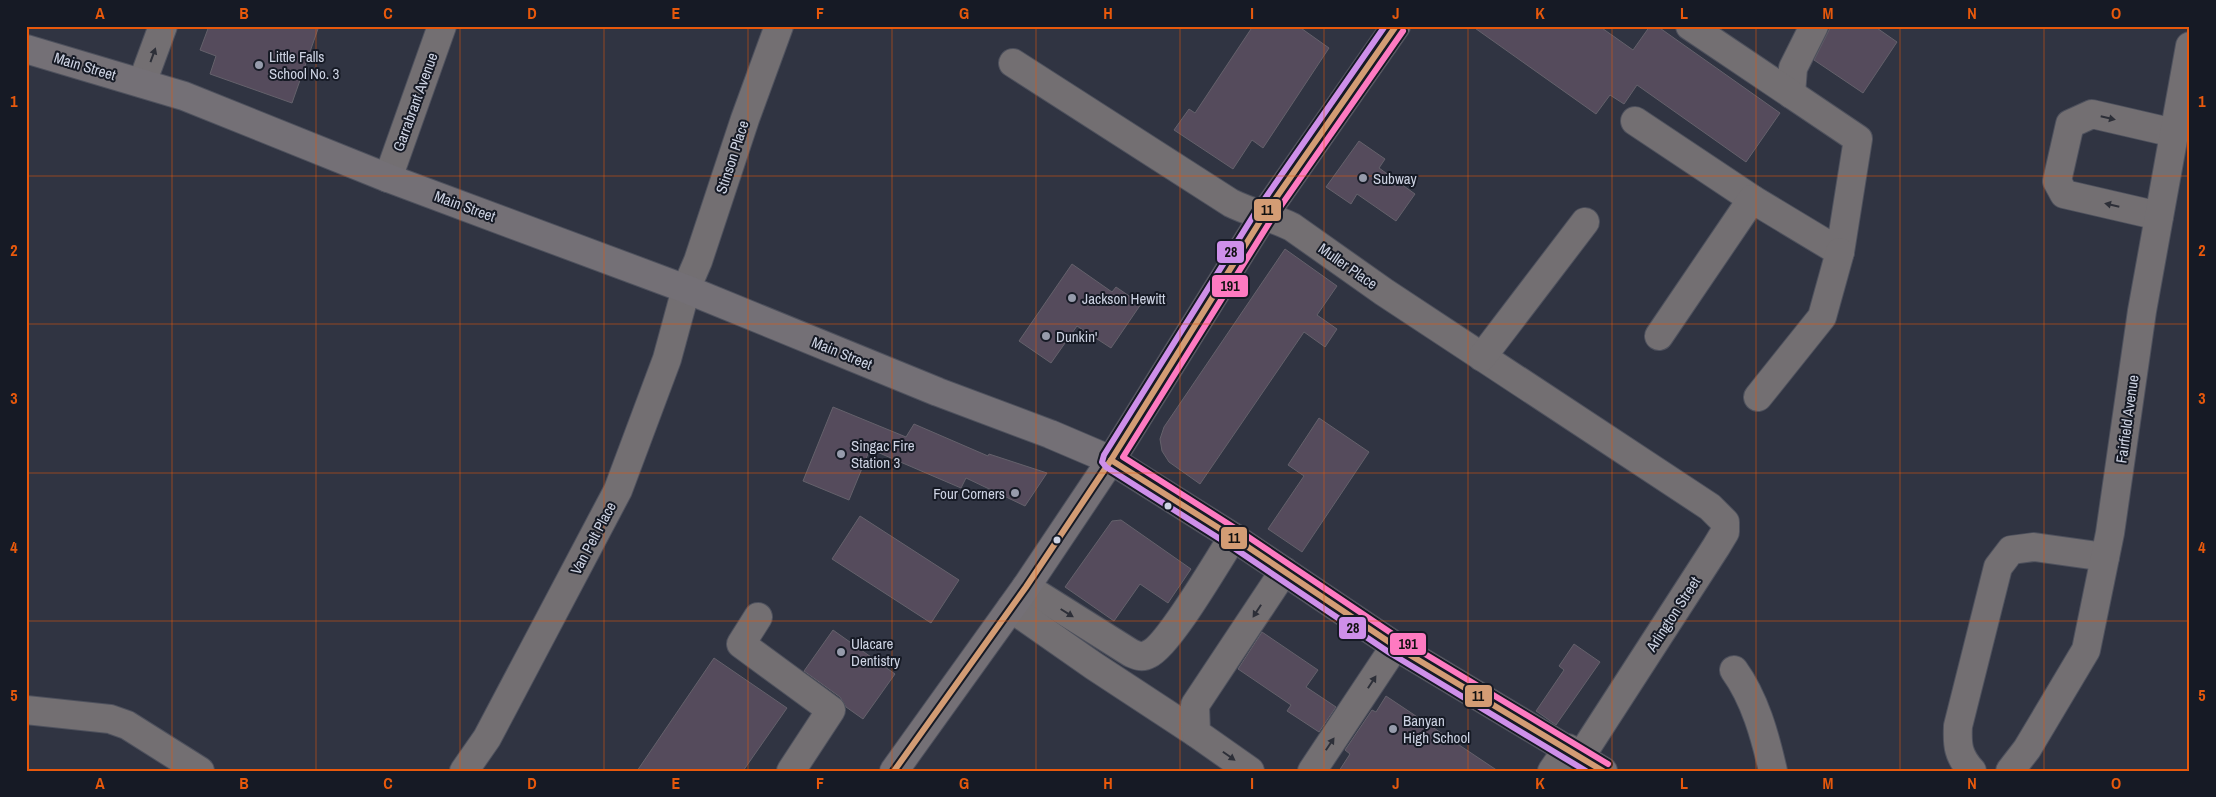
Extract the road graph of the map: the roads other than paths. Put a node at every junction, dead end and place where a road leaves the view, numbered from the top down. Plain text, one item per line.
1 (163, 26) edge
2 (442, 26) edge
3 (779, 26) edge
4 (1396, 26) edge
5 (1690, 26) edge
6 (1814, 26) edge
7 (2190, 46) edge
8 (26, 49) edge
9 (1013, 62) dead end
10 (142, 83) junction
11 (1791, 94) junction
12 (2185, 94) edge
13 (1634, 121) dead end
14 (2174, 133) junction
15 (388, 178) junction
16 (1752, 199) junction
17 (1264, 215) junction
18 (2159, 216) junction
19 (1585, 222) dead end
20 (1840, 252) junction
21 (686, 288) junction
22 (1658, 336) dead end
23 (1482, 357) junction
24 (1758, 397) dead end
25 (1111, 460) junction
26 (1676, 485) joint
27 (1233, 537) junction
28 (2105, 557) junction
29 (1284, 570) junction
30 (1019, 597) junction
31 (758, 617) dead end
32 (1396, 646) junction
33 (1734, 670) dead end
34 (26, 710) edge
35 (1196, 733) junction
36 (1584, 758) edge
37 (901, 768) edge
38 (200, 771) edge
39 (464, 771) edge
40 (791, 771) edge
41 (1250, 771) edge
42 (1312, 771) edge
43 (1552, 771) edge
44 (1773, 771) edge
45 (1972, 771) edge
46 (2010, 771) edge

10 -> 1 street
2 - 15 street, Garrabrant Avenue
3 - 21 street, Stinson Place
4 - 17 main road
5 - 11 street
6 - 11 street
7 - 12 street, Fairfield Avenue
8 - 10 main road, Main Street
9 - 17 street, Muller Place
10 - 15 main road, Main Street
11 - 20 street
12 - 14 street, Fairfield Avenue
13 - 16 street
14 - 18 street, Fairfield Avenue
18 -> 14 street
15 - 21 main road, Main Street
16 - 20 street
16 - 22 street
17 - 23 street, Muller Place
17 - 25 main road
18 - 28 street, Fairfield Avenue
19 - 23 street
20 - 24 street
21 - 25 main road, Main Street
21 - 39 street, Van Pelt Place
23 - 26 street, Muller Place
25 - 27 main road, Main Street
25 - 30 main road
26 - 36 street, Arlington Street
27 - 29 main road, Main Street
30 -> 27 street
28 - 45 street
28 - 46 street, Fairfield Avenue
29 - 32 main road, Main Street
29 -> 35 street
30 - 35 street
30 - 37 main road
31 - 40 street
32 - 36 main road, Main Street
42 -> 32 street
33 - 44 street
34 - 38 street
35 -> 41 street
36 - 43 street, Arlington Street

